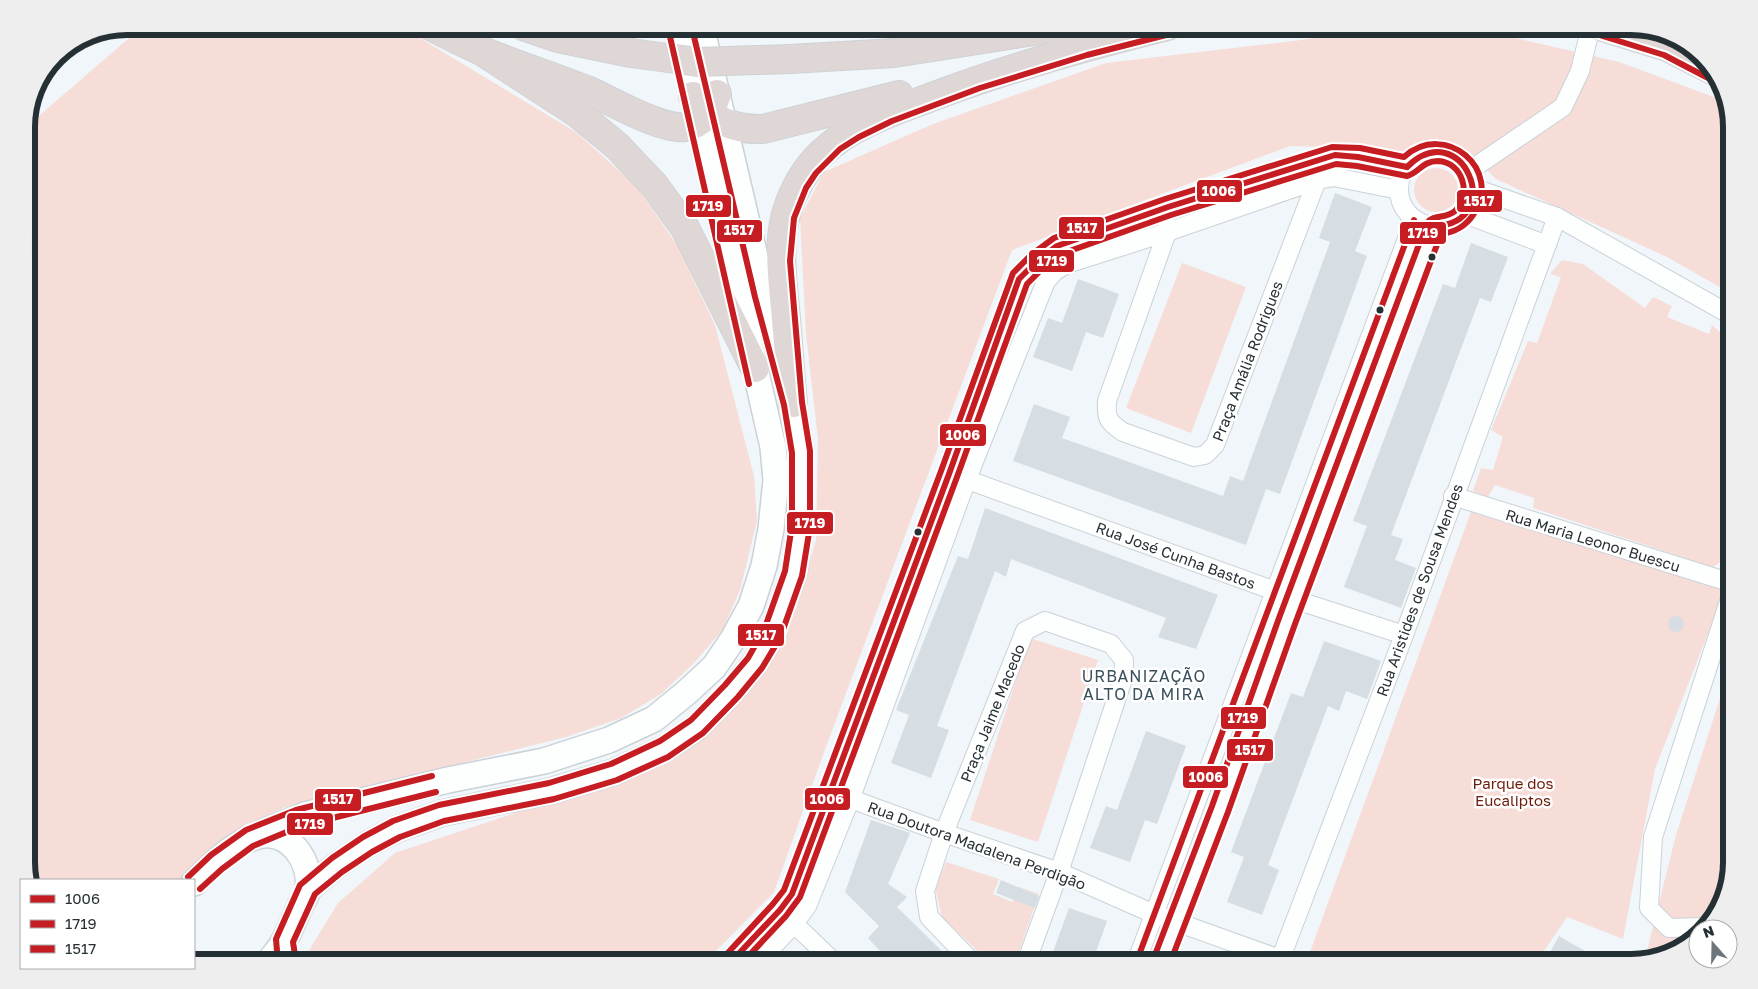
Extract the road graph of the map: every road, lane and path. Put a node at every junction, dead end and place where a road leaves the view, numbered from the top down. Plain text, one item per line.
1 (449, 35) edge
2 (549, 35) edge
3 (680, 35) edge
4 (702, 35) edge
5 (1009, 35) edge
6 (1132, 35) edge
7 (1589, 35) edge
8 (1627, 35) edge
9 (480, 50) junction
10 (1696, 62) edge
11 (977, 80) junction
12 (708, 109) junction
13 (1407, 167) junction
14 (1469, 171) junction
15 (1317, 180) junction
16 (1474, 188) junction
17 (1399, 190) junction
18 (1168, 207) junction
19 (1465, 214) junction
20 (1557, 217) junction
21 (1414, 220) junction
22 (1435, 226) junction
23 (1168, 232) junction
24 (1546, 245) junction
25 (1723, 310) edge
26 (755, 368) junction
27 (793, 403) junction
28 (949, 474) junction
29 (967, 479) junction
30 (1454, 496) junction
31 (1723, 581) edge
32 (1275, 591) junction
33 (1296, 600) junction
34 (1723, 620) edge
35 (1404, 635) junction
36 (831, 790) junction
37 (850, 800) junction
38 (944, 833) junction
39 (249, 838) junction
40 (1059, 872) junction
41 (195, 882) edge
42 (308, 889) junction
43 (780, 910) junction
44 (1154, 914) junction
45 (1177, 922) junction
46 (794, 924) junction
47 (1688, 927) edge
48 (286, 952) edge
49 (738, 954) edge
50 (765, 954) edge
51 (826, 954) edge
52 (965, 954) edge
53 (1029, 954) edge
54 (1139, 954) edge
55 (1165, 954) edge
56 (1264, 954) edge
57 (1286, 954) edge

1 - 9 highway
2 - 5 highway, bridge
3 - 12 main road
4 - 12 main road
6 - 11 highway
7 - 14 street
8 - 10 highway
9 - 12 highway
9 - 26 highway
11 - 12 highway
11 - 27 highway
12 - 26 main road
12 - 27 main road
13 - 14 street
13 - 17 street
13 - 18 street
14 - 16 street
15 - 17 street
15 - 23 street
15 - 23 street, Praça Amália Rodrigues
16 - 19 street
16 - 20 street
17 - 21 street
18 - 23 street, Praça Amália Rodrigues
18 - 28 street
19 - 22 street
19 - 24 street
20 - 24 street, Rua Aristides de Sousa Mendes
20 - 25 street
21 - 22 street
21 - 32 street
22 - 33 street
23 - 29 street
24 - 30 street, Rua Aristides de Sousa Mendes
26 - 39 main road
27 - 42 main road
28 - 29 street, Rua José Cunha Bastos
28 - 36 street
29 - 32 street, Rua José Cunha Bastos
29 - 37 street
30 - 31 street, Rua Maria Leonor Buescu
30 - 35 street, Rua Aristides de Sousa Mendes
32 - 33 street, Rua José Cunha Bastos
32 - 44 street
33 - 35 street, Rua José Cunha Bastos
33 - 45 street
34 - 47 street
35 - 57 street, Rua Aristides de Sousa Mendes
36 - 37 street, Rua Doutora Madalena Perdigão
36 - 43 street
37 - 38 street, Rua Doutora Madalena Perdigão
37 - 46 street
38 - 40 street, Rua Doutora Madalena Perdigão
38 - 40 street, Praça Jaime Macedo
38 - 52 street, Praça Jaime Macedo
39 - 41 main road
39 - 42 main road
40 - 44 street, Rua Doutora Madalena Perdigão
40 - 53 street, Praça Jaime Macedo
42 - 48 main road
43 - 46 street
43 - 49 street
44 - 45 street, Rua Doutora Madalena Perdigão
44 - 54 street
45 - 55 street
45 - 56 street, Rua Doutora Madalena Perdigão
46 - 50 street
46 - 51 street

